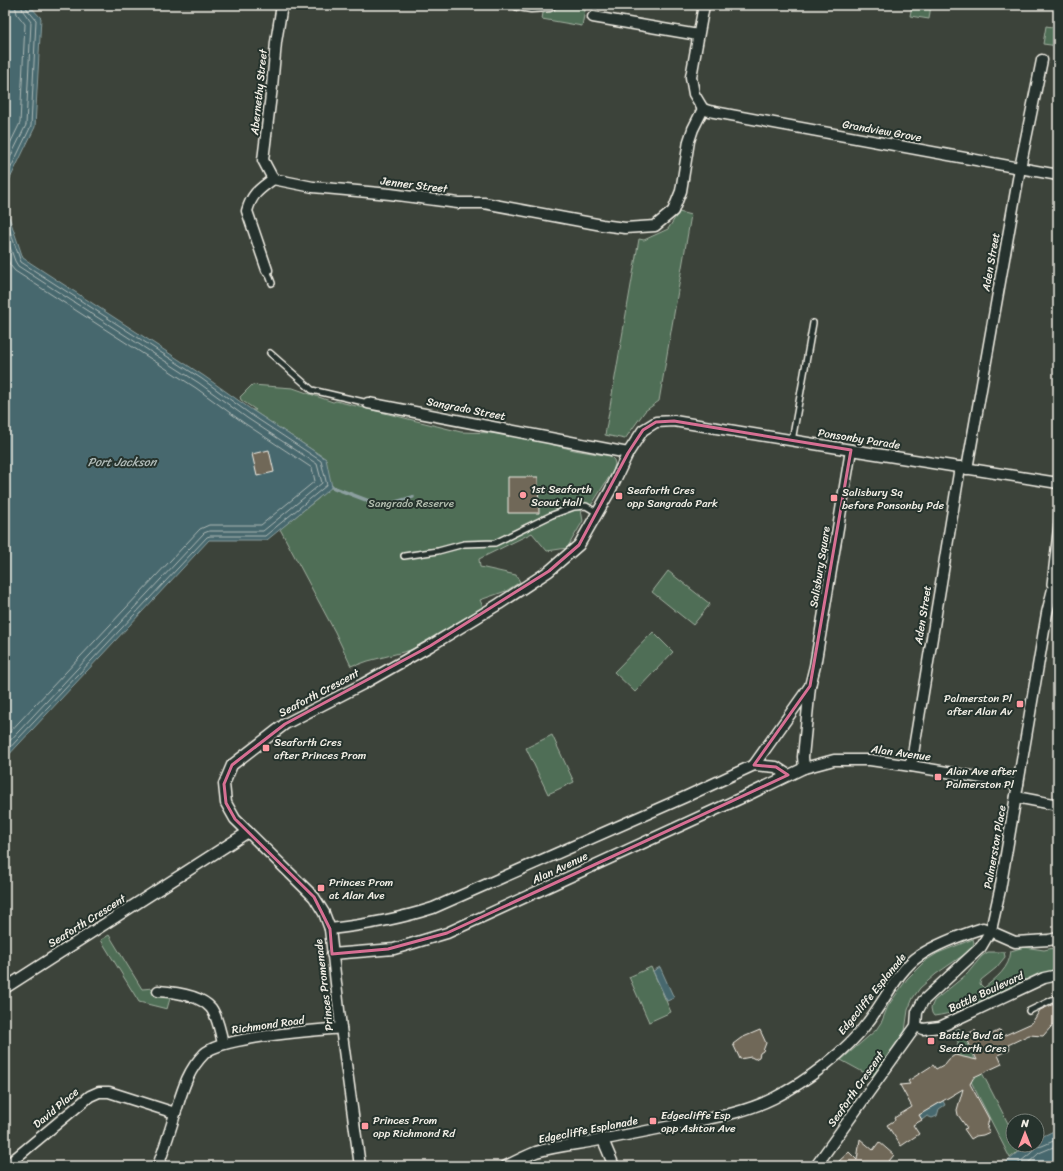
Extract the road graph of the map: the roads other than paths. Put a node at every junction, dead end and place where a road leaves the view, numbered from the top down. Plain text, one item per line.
1 (282, 5) edge
2 (518, 5) edge
3 (704, 5) edge
4 (550, 6) dead end
5 (594, 17) dead end
6 (698, 34) junction
7 (1042, 60) dead end
8 (703, 109) junction
9 (1020, 168) junction
10 (1058, 175) edge
11 (273, 179) junction
12 (267, 270) joint
13 (272, 283) dead end
14 (813, 323) dead end
15 (270, 354) dead end
16 (368, 403) joint
17 (792, 440) junction
18 (851, 450) junction
19 (628, 453) junction
20 (963, 468) junction
21 (1058, 483) edge
22 (598, 513) junction
23 (1058, 515) edge
24 (404, 556) dead end
25 (1058, 573) edge
26 (1047, 613) junction
27 (810, 686) junction
28 (754, 764) junction
29 (911, 766) junction
30 (804, 768) junction
31 (788, 775) junction
32 (1018, 784) junction
33 (1016, 797) junction
34 (1058, 805) edge
35 (248, 832) junction
36 (330, 929) junction
37 (991, 930) junction
38 (1058, 938) edge
39 (332, 954) junction
40 (1058, 975) edge
41 (5, 988) edge
42 (158, 991) dead end
43 (1058, 997) edge
44 (1029, 1011) dead end
45 (341, 1028) junction
46 (919, 1028) junction
47 (223, 1044) junction
48 (175, 1113) junction
49 (603, 1140) junction
50 (6, 1166) edge
51 (158, 1166) edge
52 (360, 1166) edge
53 (506, 1166) edge
54 (614, 1166) edge
55 (816, 1166) edge

1 - 11 street, Abernethy Street
2 - 4 street
3 - 6 street
5 - 6 street
6 - 8 street
7 - 9 street, Aden Street
8 - 9 street, Grandview Grove
8 - 11 street, Jenner Street
9 - 10 street, Grandview Grove
9 - 20 street, Aden Street
11 - 12 street
12 - 13 lane
14 - 17 lane
15 - 16 lane, Sangrado Street
16 - 19 street, Sangrado Street
17 - 18 street, Ponsonby Parade
17 - 19 street, Ponsonby Parade
18 - 20 street, Ponsonby Parade
18 - 27 street, Salisbury Square
19 - 22 street, Seaforth Crescent
20 - 21 street, Ponsonby Parade
20 - 29 street, Aden Street
22 - 24 lane
22 - 35 street, Seaforth Crescent
23 - 26 lane, Palmerston Place
25 - 26 street, Palmerston Place
26 - 32 street, Palmerston Place
27 - 28 street, Alan Avenue
27 - 30 street
28 - 31 street
28 - 36 street, Alan Avenue
29 - 30 street, Alan Avenue
29 - 32 street, Alan Avenue
30 - 31 street, Alan Avenue
31 - 39 street, Alan Avenue
32 - 33 street, Palmerston Place
33 - 34 street
33 - 37 street, Palmerston Place
35 - 36 street, Princes Promenade
35 - 41 street, Seaforth Crescent
36 - 39 street, Princes Promenade
37 - 38 street
37 - 46 street, Palmerston Place
37 - 49 street, Edgecliffe Esplanade
39 - 45 street, Princes Promenade
40 - 46 street, Battle Boulevard
42 - 47 street
43 - 44 lane
45 - 47 street, Richmond Road
45 - 52 street, Princes Promenade
46 - 55 street, Seaforth Crescent
47 - 48 street, Richmond Road
48 - 50 street, David Place
48 - 51 street, Richmond Road
49 - 53 street, Edgecliffe Esplanade
49 - 54 street

